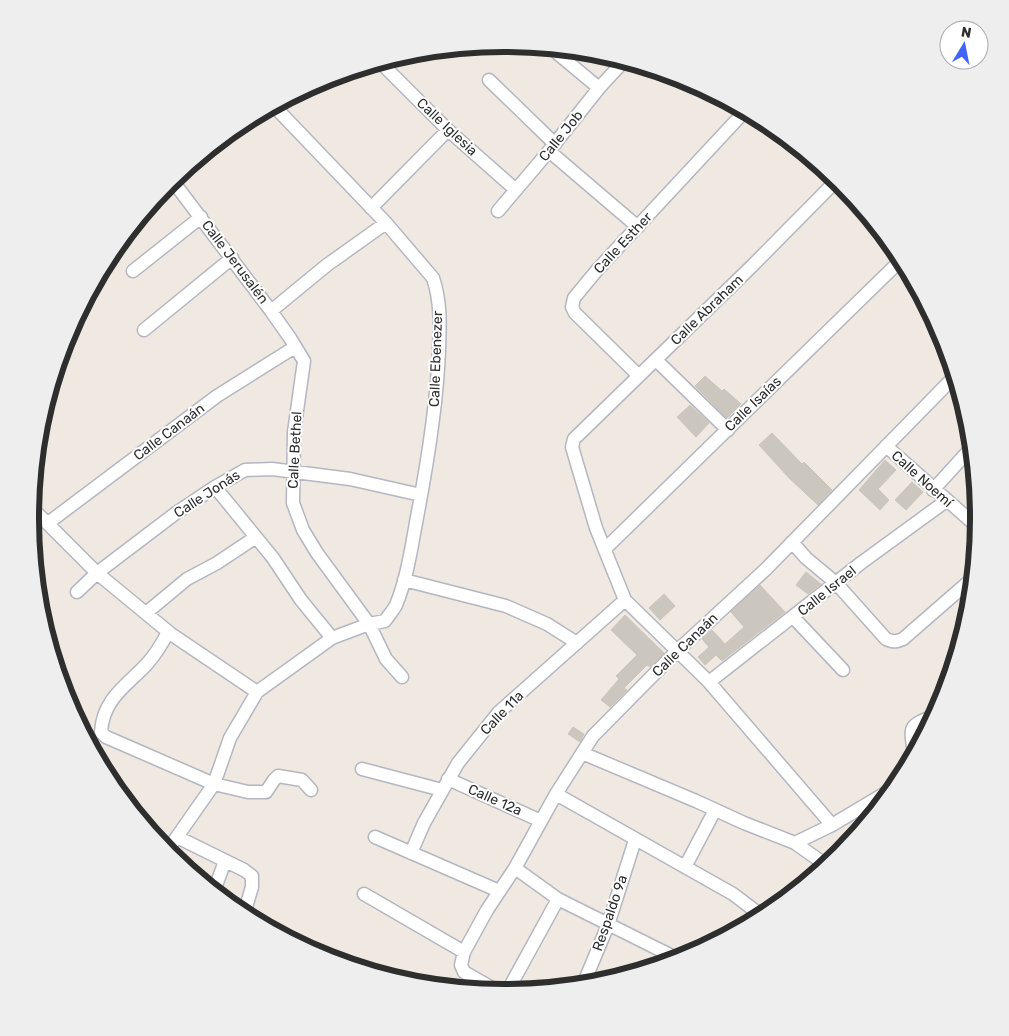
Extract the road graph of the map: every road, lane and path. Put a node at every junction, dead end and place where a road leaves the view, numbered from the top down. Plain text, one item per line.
1 (560, 56) edge
2 (619, 67) edge
3 (386, 68) edge
4 (489, 80) dead end
5 (599, 88) junction
6 (279, 111) edge
7 (740, 117) edge
8 (448, 130) junction
9 (552, 148) junction
10 (831, 186) edge
11 (177, 187) edge
12 (516, 190) junction
13 (371, 208) junction
14 (498, 211) dead end
15 (201, 217) junction
16 (386, 223) junction
17 (638, 226) junction
18 (232, 258) junction
19 (896, 266) edge
20 (133, 272) dead end
21 (272, 311) junction
22 (144, 330) dead end
23 (295, 347) junction
24 (656, 360) junction
25 (639, 376) junction
26 (950, 381) edge
27 (728, 430) junction
28 (886, 446) junction
29 (966, 454) edge
30 (293, 472) junction
31 (215, 487) junction
32 (933, 490) junction
33 (422, 495) junction
34 (946, 501) junction
35 (39, 515) edge
36 (970, 520) edge
37 (48, 524) junction
38 (256, 537) junction
39 (792, 542) junction
40 (605, 549) junction
41 (97, 573) junction
42 (404, 580) junction
43 (836, 583) junction
44 (965, 585) edge
45 (77, 592) dead end
46 (625, 600) junction
47 (146, 613) junction
48 (793, 617) junction
49 (369, 624) junction
50 (168, 632) junction
51 (332, 638) junction
52 (577, 643) junction
53 (677, 651) junction
54 (843, 670) dead end
55 (402, 676) dead end
56 (709, 682) junction
57 (257, 692) junction
58 (924, 720) edge
59 (912, 742) edge
60 (582, 753) junction
61 (362, 769) dead end
62 (214, 784) junction
63 (445, 784) junction
64 (311, 790) dead end
65 (556, 794) junction
66 (877, 798) edge
67 (715, 810) junction
68 (541, 821) junction
69 (832, 825) junction
70 (177, 837) junction
71 (375, 837) dead end
72 (635, 840) junction
73 (794, 843) junction
74 (172, 844) edge
75 (411, 853) junction
76 (225, 861) junction
77 (820, 861) edge
78 (684, 867) junction
79 (515, 868) junction
80 (216, 884) edge
81 (498, 891) junction
82 (364, 894) dead end
83 (558, 899) junction
84 (247, 905) edge
85 (755, 910) edge
86 (608, 925) junction
87 (464, 952) junction
88 (666, 954) edge
89 (587, 976) edge
90 (484, 983) edge
91 (512, 984) edge

1 - 5 street
2 - 5 street, Calle Job
3 - 8 street, Calle Iglesia
4 - 9 street
5 - 9 street, Calle Job
6 - 13 street, Calle Ebenezer
7 - 17 street, Calle Esther
8 - 12 street, Calle Iglesia
8 - 13 street
9 - 12 street, Calle Job
9 - 17 street
10 - 24 street, Calle Abraham
11 - 15 street, Calle Jerusalén
12 - 14 street, Calle Job
13 - 16 street, Calle Ebenezer
15 - 18 street, Calle Jerusalén
15 - 20 street
16 - 21 street
16 - 33 street, Calle Ebenezer
17 - 25 street, Calle Esther
18 - 21 street, Calle Jerusalén
18 - 22 street
19 - 27 street, Calle Isaías
21 - 23 street, Calle Jerusalén
23 - 30 street, Calle Bethel
23 - 37 street, Calle Canaán
24 - 25 street, Calle Abraham
24 - 27 street
25 - 40 street, Calle Abraham
26 - 28 street, Calle Canaán
27 - 40 street, Calle Isaías
28 - 32 street, Calle Noemí
28 - 39 street, Calle Canaán
29 - 32 street
30 - 31 street, Calle Jonás
30 - 33 street, Calle Jonás
30 - 49 street, Calle Bethel
31 - 38 street
31 - 41 street, Calle Jonás
32 - 34 street, Calle Noemí
33 - 42 street, Calle Ebenezer
34 - 36 street, Calle Noemí
34 - 43 street, Calle Israel
35 - 37 street
37 - 41 street
38 - 47 street
38 - 51 street
39 - 43 street
39 - 53 street, Calle Canaán
40 - 46 street
41 - 45 street, Calle Jonás
41 - 47 street
42 - 49 street, Calle Ebenezer
42 - 52 street
43 - 44 street
43 - 48 street, Calle Israel
46 - 52 street, Calle 11a
46 - 53 street
47 - 50 street
48 - 54 street
48 - 56 street, Calle Israel
49 - 51 street, Calle Ebenezer
49 - 55 street, Calle Bethel
50 - 57 street
50 - 62 street
51 - 57 street, Calle Ebenezer
52 - 63 street, Calle 11a
53 - 56 street
53 - 60 street, Calle Canaán
56 - 69 street
57 - 62 street
58 - 59 street
60 - 65 street, Calle Canaán
60 - 67 street
61 - 63 street, Calle 12a
62 - 64 street
62 - 70 street
63 - 68 street, Calle 12a
63 - 75 street, Calle 11a
65 - 68 street, Calle Canaán
65 - 72 street
66 - 69 street
67 - 73 street
67 - 78 street
68 - 79 street, Calle Canaán
69 - 73 street
70 - 74 street
70 - 76 street
71 - 75 street
72 - 78 street
72 - 86 street, Respaldo 9a
73 - 77 street
75 - 81 street
76 - 80 street
76 - 84 street
78 - 85 street
79 - 81 street, Calle Canaán
79 - 83 street
81 - 87 street, Calle Canaán
82 - 87 street
83 - 86 street
83 - 91 street
86 - 88 street
86 - 89 street, Respaldo 9a
87 - 90 street

